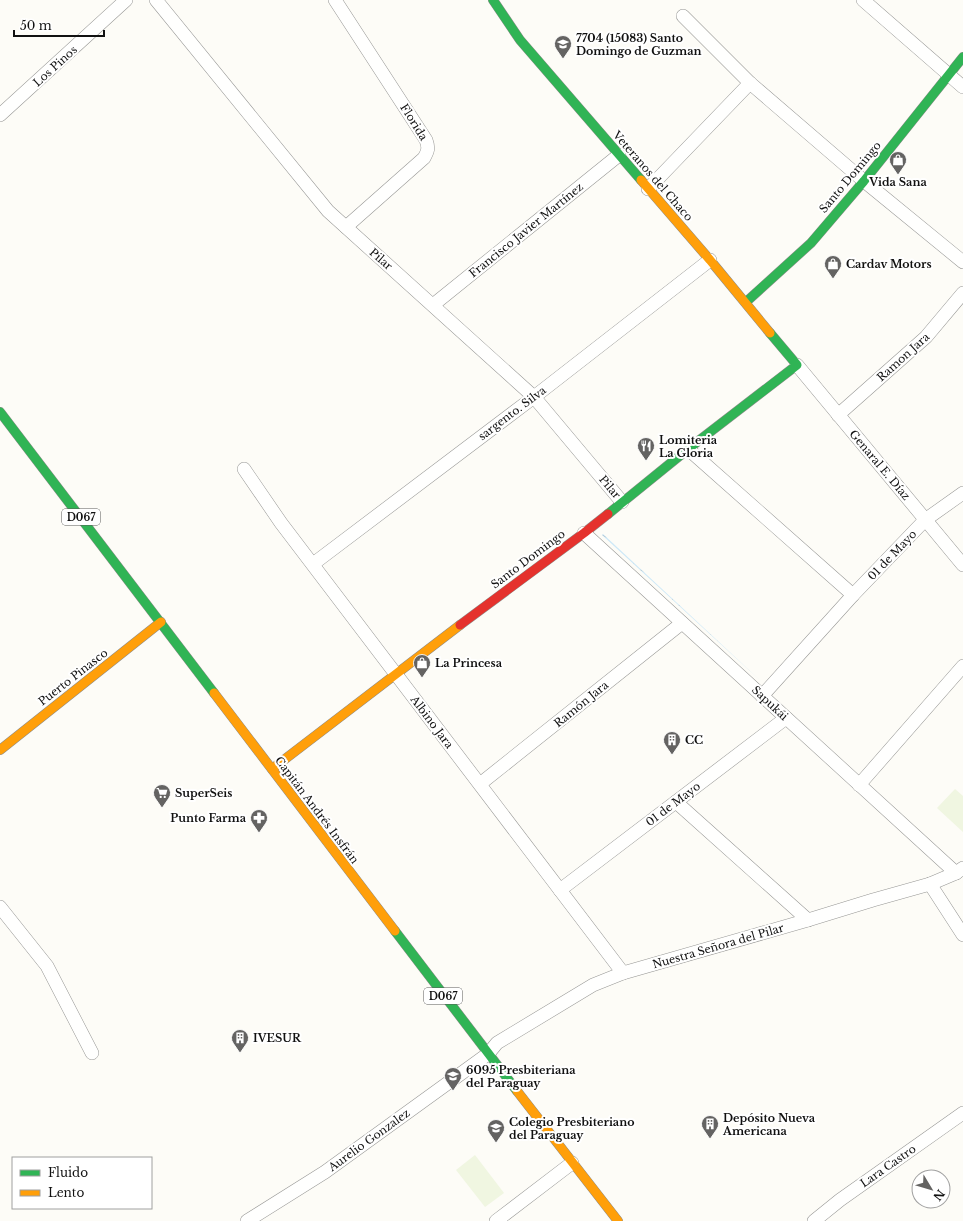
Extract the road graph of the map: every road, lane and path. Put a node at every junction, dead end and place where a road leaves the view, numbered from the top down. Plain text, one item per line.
1 (126, 0) edge
2 (156, 0) edge
3 (335, 0) edge
4 (493, 0) edge
5 (863, 0) edge
6 (683, 16) dead end
7 (963, 57) edge
8 (949, 74) junction
9 (750, 83) junction
10 (963, 87) edge
11 (0, 115) edge
12 (619, 155) junction
13 (864, 181) junction
14 (648, 189) junction
15 (346, 227) junction
16 (710, 260) junction
17 (963, 262) edge
18 (963, 293) edge
19 (746, 302) junction
20 (434, 305) junction
21 (797, 365) junction
22 (534, 397) junction
23 (0, 412) edge
24 (838, 415) junction
25 (688, 449) junction
26 (244, 469) dead end
27 (963, 493) edge
28 (622, 502) junction
29 (925, 520) junction
30 (584, 533) junction
31 (313, 564) junction
32 (963, 565) edge
33 (853, 595) junction
34 (161, 622) junction
35 (682, 623) junction
36 (963, 666) edge
37 (396, 673) junction
38 (762, 696) junction
39 (786, 718) junction
40 (0, 750) edge
41 (272, 770) junction
42 (480, 784) junction
43 (859, 785) junction
44 (676, 802) junction
45 (959, 871) edge
46 (930, 884) junction
47 (560, 890) junction
48 (0, 907) edge
49 (808, 920) junction
50 (963, 936) edge
51 (623, 973) junction
52 (92, 1053) dead end
53 (488, 1054) junction
54 (963, 1113) edge
55 (572, 1163) junction
56 (247, 1221) edge
57 (496, 1221) edge
58 (618, 1221) edge
59 (814, 1221) edge

1 - 11 street, Los Pinos
2 - 15 street, Pilar
3 - 15 street, Florida
4 - 12 street, Veteranos del Chaco
5 - 8 street
6 - 9 street
7 - 8 street, Santo Domingo
8 - 10 street
8 - 13 street, Santo Domingo
9 - 13 street
9 - 14 street
12 - 14 street, Veteranos del Chaco
12 - 20 street, Francisco Javier Martínez
13 - 17 street
13 - 19 street, Santo Domingo
14 - 16 street, Veteranos del Chaco
15 - 20 street, Pilar
16 - 19 street, Veteranos del Chaco
16 - 22 street, sargento. Silva
18 - 24 street, Ramon Jara
19 - 21 street, Veteranos del Chaco
20 - 22 street, Pilar
21 - 24 street, Genaral E. Díaz
21 - 25 street, Santo Domingo
22 - 28 street, Pilar
22 - 31 street, sargento. Silva
23 - 34 street, Capitán Andrés Insfrán / D067
24 - 29 street, Genaral E. Díaz
25 - 28 street, Santo Domingo
25 - 33 street
26 - 31 street, Albino Jara
27 - 29 street, 01 de Mayo
28 - 30 street, Santo Domingo
29 - 32 street, Genaral E. Díaz
29 - 33 street, 01 de Mayo
30 - 35 street, Sapukái
30 - 37 street, Santo Domingo
31 - 37 street, Albino Jara
33 - 38 street, 01 de Mayo
34 - 40 street, Puerto Pinasco
34 - 41 street, Capitán Andrés Insfrán / D067
35 - 38 street, Sapukái
35 - 42 street, Ramón Jara
36 - 43 street
37 - 41 street, Santo Domingo
37 - 42 street, Albino Jara
38 - 39 street, Sapukái
39 - 43 street, Sapukái
39 - 44 street, 01 de Mayo
41 - 53 street, Capitán Andrés Insfrán / D067
42 - 47 street, Albino Jara
43 - 45 street, Sapukái
44 - 47 street, 01 de Mayo
44 - 49 street
45 - 46 street, Nuestra Señora del Pilar
46 - 49 street, Nuestra Señora del Pilar
46 - 50 street
47 - 51 street, Albino Jara
48 - 52 street
49 - 51 street, Nuestra Señora del Pilar
51 - 53 street, Nuestra Señora del Pilar
53 - 55 street, Capitán Andrés Insfrán / D067
53 - 56 street, Aurelio Gonzalez
54 - 59 street, Lara Castro
55 - 57 street
55 - 58 street, Capitán Andrés Insfrán / D067

